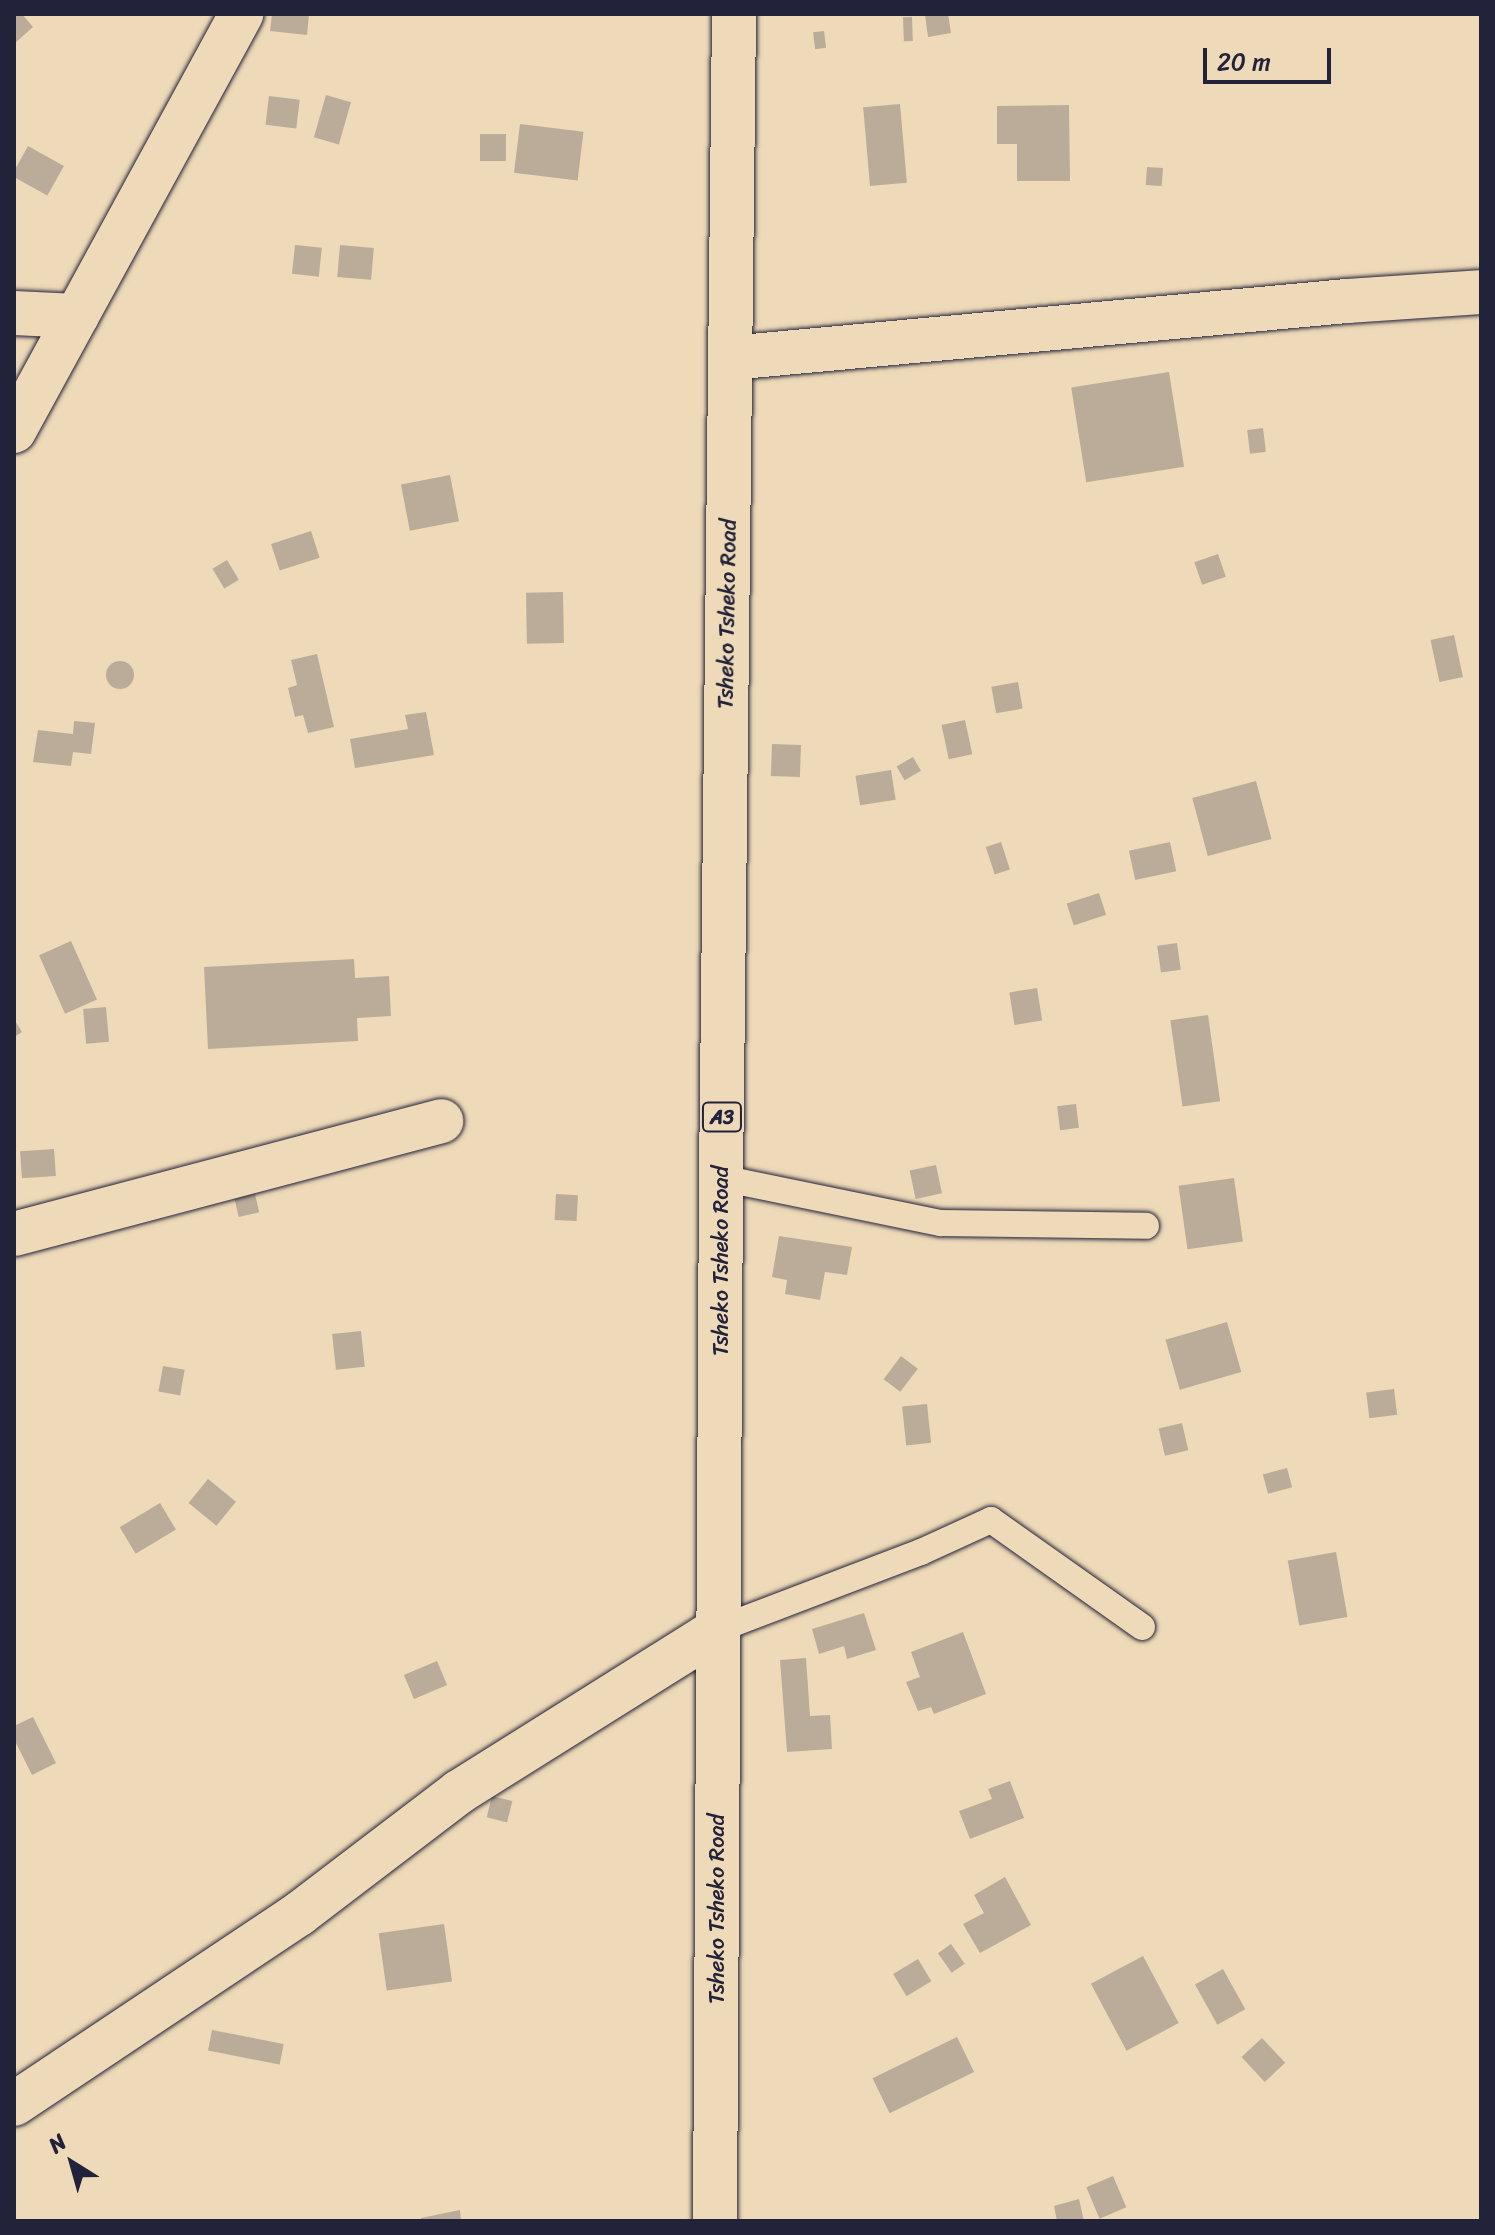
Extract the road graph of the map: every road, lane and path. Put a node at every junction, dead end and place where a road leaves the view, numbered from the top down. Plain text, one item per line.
1 (241, 14) edge
2 (734, 14) edge
3 (1481, 292) edge
4 (14, 313) edge
5 (77, 316) junction
6 (730, 358) junction
7 (14, 431) edge
8 (441, 1121) dead end
9 (721, 1178) junction
10 (1146, 1226) dead end
11 (14, 1234) edge
12 (1142, 1627) dead end
13 (719, 1629) junction
14 (14, 2104) edge
15 (715, 2221) edge

1 - 5 main road
2 - 6 main road, Tsheko Tsheko Road / A3
3 - 6 main road
4 - 5 main road
5 - 7 main road
6 - 9 main road, Tsheko Tsheko Road / A3
8 - 11 main road
9 - 10 lane
9 - 13 main road, Tsheko Tsheko Road / A3
12 - 13 lane
13 - 14 main road
13 - 15 main road, Tsheko Tsheko Road / A3

